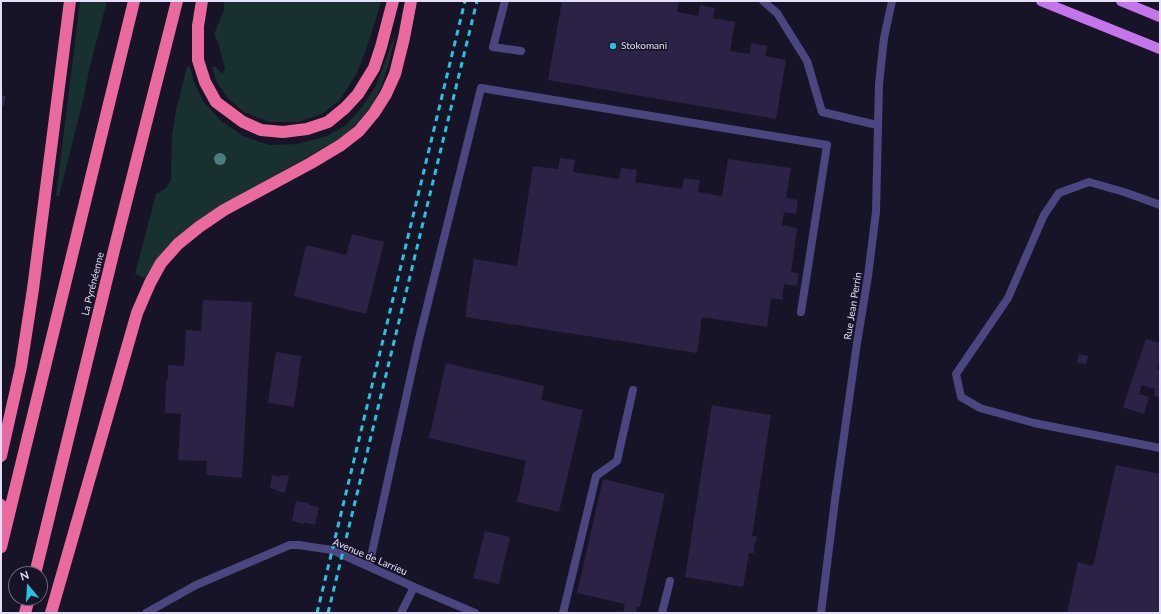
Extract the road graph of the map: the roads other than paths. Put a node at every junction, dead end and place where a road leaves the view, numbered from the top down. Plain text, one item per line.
1 (70, 1) edge
2 (134, 1) edge
3 (177, 1) edge
4 (202, 1) edge
5 (393, 1) edge
6 (411, 1) edge
7 (505, 1) edge
8 (763, 1) edge
9 (892, 1) edge
10 (1041, 1) edge
11 (1121, 1) edge
12 (1160, 17) edge
13 (1160, 49) edge
14 (521, 51) dead end
15 (877, 125) junction
16 (1160, 205) edge
17 (801, 312) dead end
18 (633, 390) dead end
19 (1160, 448) edge
20 (1, 456) edge
21 (1, 505) edge
22 (6, 529) junction
23 (1, 547) edge
24 (37, 566) edge
25 (369, 566) junction
26 (670, 581) dead end
27 (414, 587) junction
28 (458, 610) edge
29 (51, 613) edge
30 (146, 613) edge
31 (401, 613) edge
32 (475, 613) edge
33 (563, 613) edge
34 (662, 613) edge
35 (821, 613) edge

1 - 20 highway
2 - 22 highway
3 - 24 highway, La Pyrénéenne
4 - 5 highway
6 - 29 highway
7 - 14 street
8 - 15 street
9 - 15 street, Rue Jean Perrin
10 - 13 main road
11 - 12 main road
15 - 35 street, Rue Jean Perrin
16 - 19 street
17 - 25 street
18 - 33 street
21 - 22 highway
22 - 23 highway
25 - 27 street, Avenue de Larrieu
25 - 30 street, Avenue de Larrieu
26 - 34 street
27 - 28 street, Avenue de Larrieu
27 - 31 street
28 - 32 street, Avenue de Larrieu

